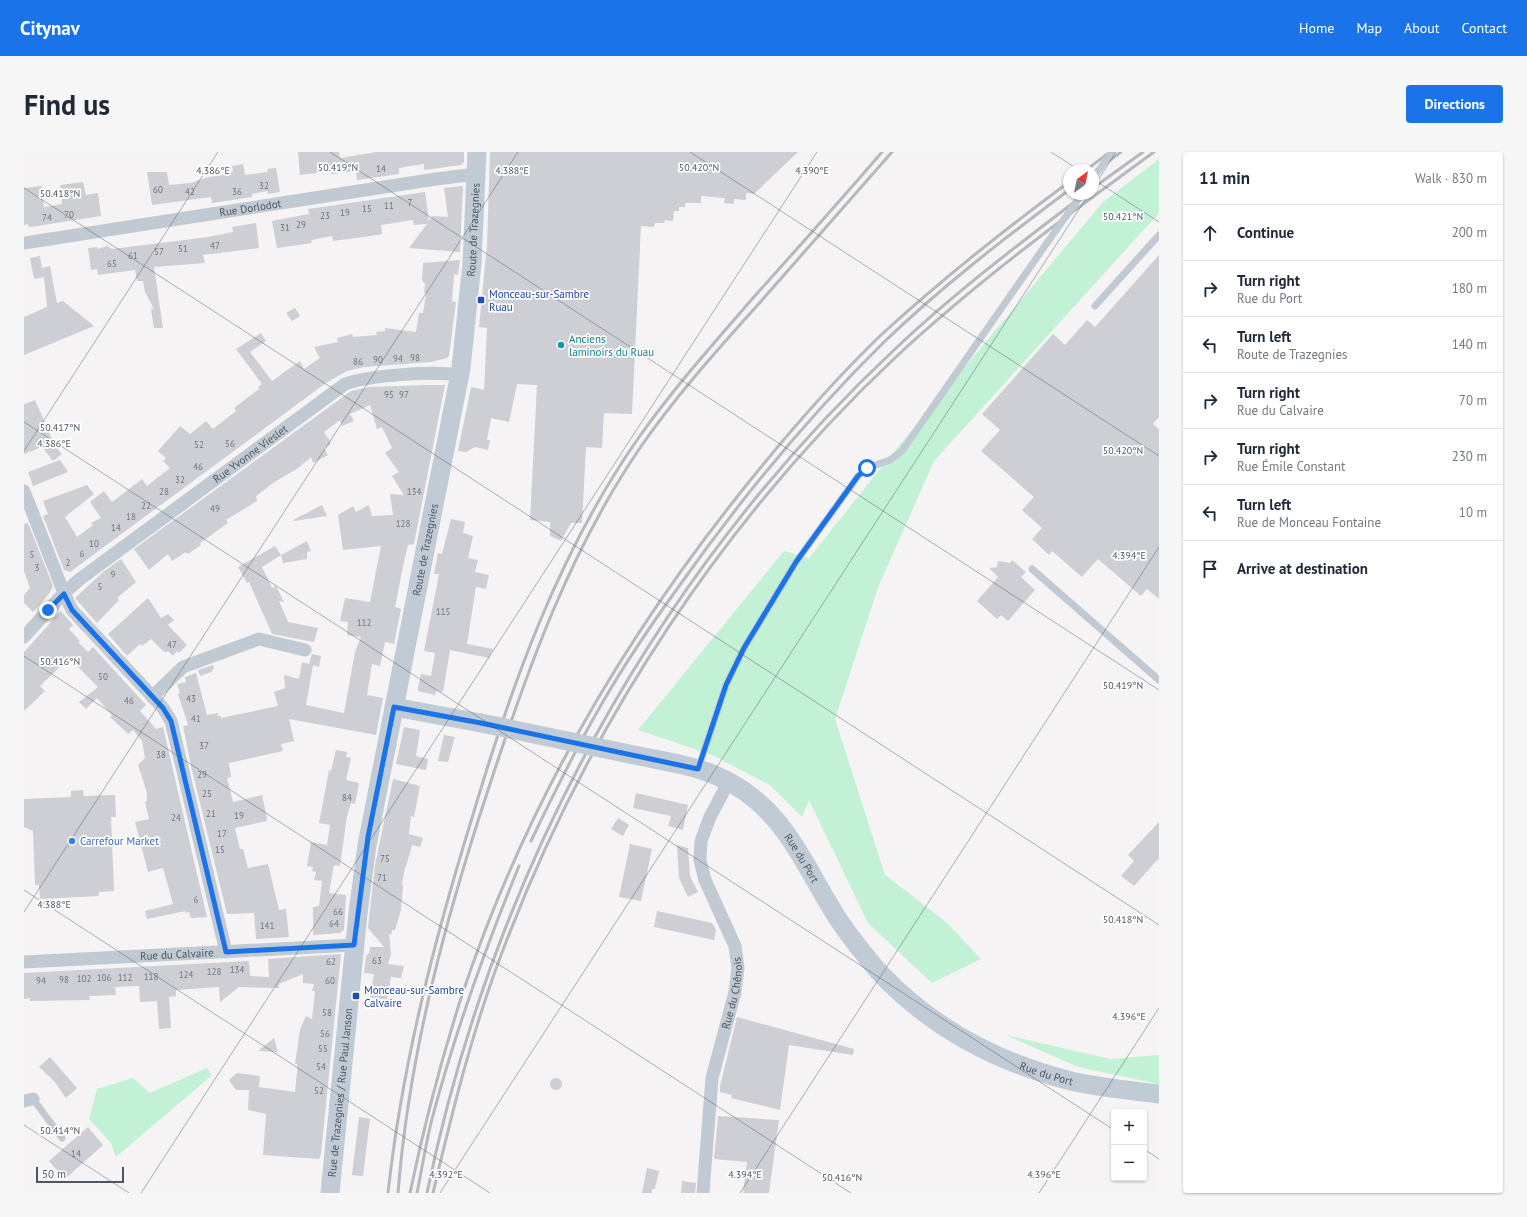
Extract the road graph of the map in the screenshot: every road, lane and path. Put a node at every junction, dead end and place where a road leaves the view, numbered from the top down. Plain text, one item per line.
1 (477, 152) edge
2 (1112, 152) edge
3 (1099, 170) edge
4 (476, 174) junction
5 (1078, 200) edge
6 (1159, 235) edge
7 (24, 243) edge
8 (1095, 306) dead end
9 (459, 375) junction
10 (24, 491) edge
11 (1032, 569) dead end
12 (64, 594) junction
13 (24, 636) edge
14 (305, 650) dead end
15 (1159, 680) edge
16 (152, 697) junction
17 (394, 707) junction
18 (698, 769) junction
19 (729, 781) junction
20 (354, 945) junction
21 (226, 952) junction
22 (24, 962) edge
23 (1159, 1094) edge
24 (28, 1100) edge
25 (62, 1138) dead end
26 (330, 1193) edge
27 (703, 1193) edge

1 - 4 main road, Route de Trazegnies
2 - 3 lane, bridge
4 - 7 street, Rue Dorlodot
4 - 9 main road, Route de Trazegnies
5 - 18 lane, bridge
6 - 8 lane
9 - 12 street, Rue Yvonne Vieslet
9 - 17 main road, Route de Trazegnies
10 - 12 street
11 - 15 lane
12 - 13 street, Rue Yvonne Vieslet
12 - 16 street
14 - 16 street
16 - 21 street
17 - 18 main road, Rue du Port, bridge
17 - 20 main road, Route de Trazegnies
18 - 19 main road, Rue du Port
19 - 23 main road, Rue du Port
19 - 27 street, Rue du Chênois
20 - 21 street, Rue du Calvaire
20 - 26 main road, Rue de Trazegnies / Rue Paul Janson
21 - 22 street, Rue du Calvaire
24 - 25 lane

